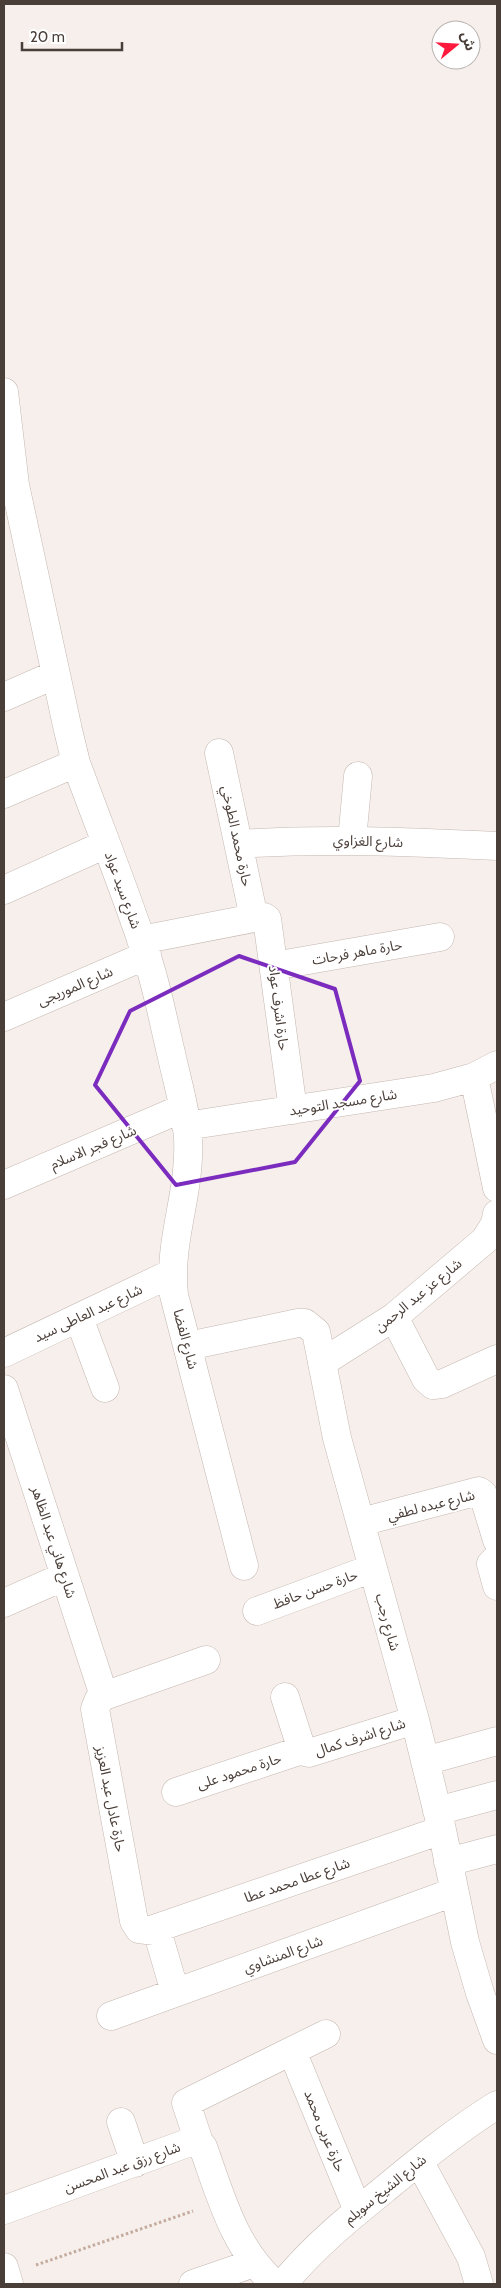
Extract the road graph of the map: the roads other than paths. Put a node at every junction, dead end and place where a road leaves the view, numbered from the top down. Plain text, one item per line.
1 (4, 392) edge
2 (54, 675) junction
3 (4, 697) edge
4 (219, 754) dead end
5 (76, 763) junction
6 (358, 776) dead end
7 (4, 794) edge
8 (352, 840) junction
9 (106, 844) junction
10 (238, 844) junction
11 (497, 846) edge
12 (4, 890) edge
13 (254, 918) junction
14 (440, 937) dead end
15 (144, 948) junction
16 (274, 966) junction
17 (4, 1017) edge
18 (497, 1065) edge
19 (474, 1077) junction
20 (292, 1110) junction
21 (184, 1117) junction
22 (4, 1185) edge
23 (497, 1188) edge
24 (497, 1222) edge
25 (172, 1273) junction
26 (394, 1317) junction
27 (79, 1318) junction
28 (188, 1346) junction
29 (4, 1353) edge
30 (497, 1359) edge
31 (323, 1362) junction
32 (105, 1388) dead end
33 (4, 1389) edge
34 (361, 1522) junction
35 (497, 1540) edge
36 (497, 1558) edge
37 (244, 1566) dead end
38 (374, 1568) junction
39 (65, 1576) junction
40 (497, 1586) edge
41 (4, 1602) edge
42 (257, 1611) dead end
43 (206, 1660) dead end
44 (104, 1696) junction
45 (285, 1697) dead end
46 (415, 1720) junction
47 (497, 1741) edge
48 (302, 1750) junction
49 (425, 1762) junction
50 (176, 1792) dead end
51 (497, 1795) edge
52 (439, 1820) junction
53 (497, 1850) edge
54 (448, 1862) junction
55 (454, 1892) junction
56 (151, 1930) junction
57 (176, 1992) junction
58 (111, 2016) dead end
59 (326, 2034) dead end
60 (497, 2040) edge
61 (292, 2051) junction
62 (497, 2106) edge
63 (121, 2122) dead end
64 (199, 2142) junction
65 (419, 2161) junction
66 (135, 2162) junction
67 (4, 2210) edge
68 (358, 2210) junction
69 (254, 2263) junction
70 (193, 2284) edge
71 (274, 2284) edge
72 (283, 2284) edge
73 (479, 2284) edge

1 - 2 street, شارع سيد عواد
2 - 3 street
2 - 5 street, شارع سيد عواد
4 - 10 street, حارة محمد الطوخي
5 - 7 street
5 - 9 street, شارع سيد عواد
6 - 8 street
8 - 10 street, شارع الغزاوي
8 - 11 street, شارع الغزاوي
9 - 12 street
9 - 15 street, شارع سيد عواد
10 - 13 street, حارة محمد الطوخي
13 - 15 street, شارع الموريجى
13 - 16 street, حارة اشرف عواد
14 - 16 street, حارة ماهر فرحات
15 - 17 street, شارع الموريجى
15 - 21 street, شارع سيد عواد
16 - 20 street, حارة اشرف عواد
18 - 19 street, شارع مسجد التوحيد
19 - 20 street, شارع مسجد التوحيد
19 - 23 street
20 - 21 street, شارع مسجد التوحيد
21 - 22 street, شارع فجر الاسلام
21 - 25 street, شارع الفضا
24 - 26 street, شارع عز عبد الرحمن
25 - 27 street, شارع عبد العاطى سيد
25 - 28 street, شارع الفضا
26 - 30 street
26 - 31 street, شارع عز عبد الرحمن
27 - 29 street, شارع عبد العاطى سيد
27 - 32 street
28 - 31 street, شارع رجب
28 - 37 street, شارع الفضا
31 - 34 street, شارع رجب
33 - 39 street, شارع هاني عبد الظاهر
34 - 35 street, شارع عبده لطفي
34 - 38 street, شارع رجب
36 - 40 street
38 - 42 street, حارة حسن حافظ
38 - 46 street, شارع رجب
39 - 41 street
39 - 44 street, شارع هاني عبد الظاهر
43 - 44 street
44 - 56 street, حارة عادل عبد العزيز
45 - 48 street, شارع اشرف كمال
46 - 48 street, شارع اشرف كمال
46 - 49 street, شارع رجب
47 - 49 street
48 - 50 street, حارة محمود على
49 - 52 street, شارع رجب
51 - 52 street, شارع عطا محمد عطا
52 - 54 street, شارع رجب
52 - 56 street, شارع عطا محمد عطا
53 - 54 street
54 - 55 street, شارع رجب
55 - 57 street, شارع المنشاوي
55 - 60 street, شارع رجب
56 - 57 street, حارة عادل عبد العزيز
57 - 58 street, شارع المنشاوي
59 - 61 street
61 - 64 street
61 - 68 street, حارة عربى محمد
62 - 65 street, شارع الشيخ سويلم
63 - 66 street
64 - 66 street, شارع رزق عبد المحسن
64 - 69 street, شارع رزق عبد المحسن
65 - 68 street, شارع الشيخ سويلم
65 - 73 street
66 - 67 street, شارع رزق عبد المحسن
68 - 72 street, شارع الشيخ سويلم
69 - 70 street
69 - 71 street, شارع رزق عبد المحسن

